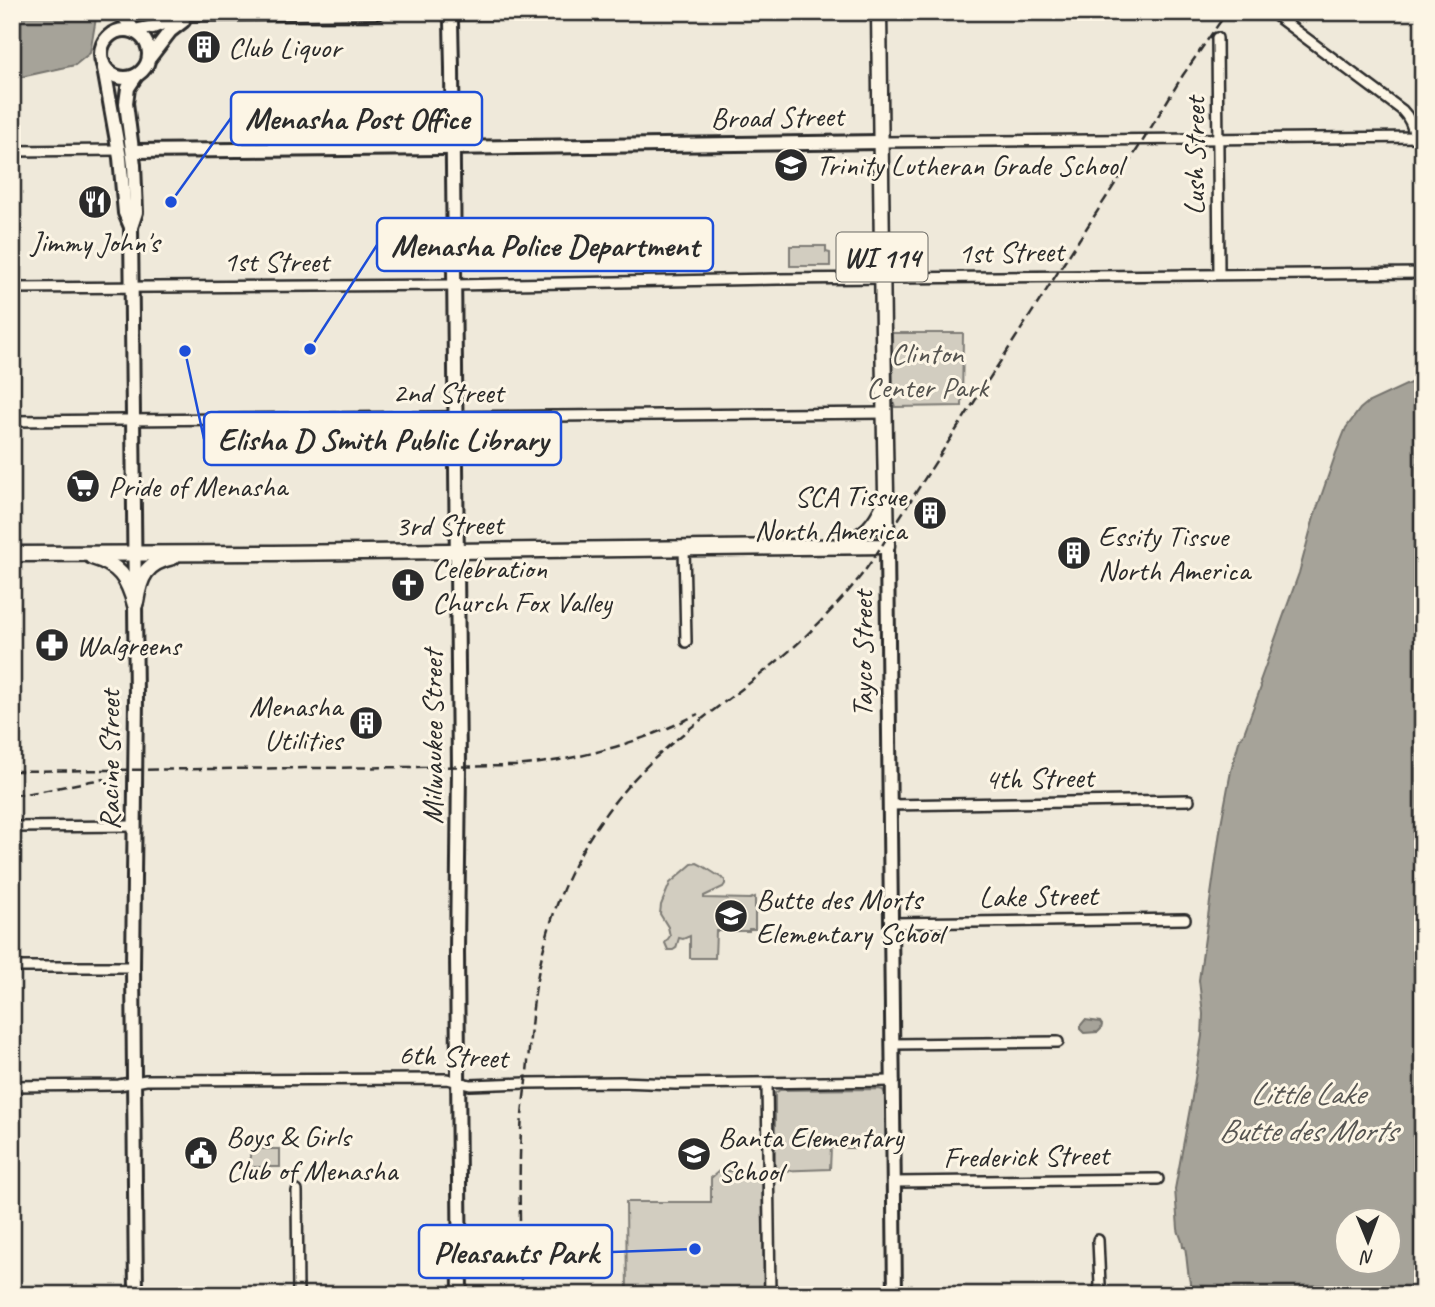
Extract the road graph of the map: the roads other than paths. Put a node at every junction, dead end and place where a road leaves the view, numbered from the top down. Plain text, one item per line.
1 (119, 12) edge
2 (378, 12) edge
3 (449, 12) edge
4 (879, 12) edge
5 (1271, 12) edge
6 (195, 15) junction
7 (134, 31) junction
8 (111, 34) junction
9 (1217, 38) dead end
10 (150, 57) junction
11 (103, 63) junction
12 (136, 76) junction
13 (1419, 137) edge
14 (1218, 139) junction
15 (881, 142) junction
16 (453, 148) junction
17 (119, 150) junction
18 (12, 151) edge
19 (133, 151) junction
20 (131, 227) junction
21 (1423, 273) edge
22 (1219, 274) junction
23 (882, 278) junction
24 (455, 285) junction
25 (132, 286) junction
26 (12, 288) edge
27 (884, 413) junction
28 (455, 417) junction
29 (132, 420) junction
30 (12, 421) edge
31 (886, 502) junction
32 (887, 546) junction
33 (684, 547) junction
34 (839, 547) junction
35 (457, 551) junction
36 (71, 553) junction
37 (12, 554) edge
38 (134, 554) junction
39 (192, 554) junction
40 (135, 605) junction
41 (686, 642) dead end
42 (1189, 800) dead end
43 (890, 805) junction
44 (135, 826) junction
45 (12, 827) edge
46 (1185, 919) dead end
47 (892, 923) junction
48 (12, 967) edge
49 (133, 967) junction
50 (1058, 1042) dead end
51 (893, 1044) junction
52 (894, 1081) junction
53 (459, 1082) junction
54 (135, 1083) junction
55 (767, 1083) junction
56 (12, 1086) edge
57 (1158, 1179) dead end
58 (895, 1182) junction
59 (297, 1191) dead end
60 (1098, 1240) dead end
61 (136, 1295) edge
62 (298, 1295) edge
63 (460, 1295) edge
64 (770, 1295) edge
65 (895, 1295) edge
66 (1097, 1295) edge

1 - 7 street
1 - 8 street
2 - 6 street
3 - 16 street, Milwaukee Street
4 - 15 main road, Tayco Street / WI 114
5 - 13 street
6 - 7 street
6 - 10 street
7 - 8 street
7 - 10 street
8 - 11 street
9 - 14 street, Lush Street
10 - 12 street
11 - 12 street
11 - 17 street, Racine Street
12 - 19 street, Racine Street
13 - 14 street, Broad Street
14 - 15 street, Broad Street
14 - 22 street, Lush Street
15 - 16 street, Broad Street
15 - 23 main road, Tayco Street / WI 114
16 - 19 street, Broad Street
16 - 24 street, Milwaukee Street
17 - 18 street
17 - 20 street, Racine Street
19 - 20 street, Racine Street
20 - 25 street, Racine Street
21 - 22 street, 1st Street
22 - 23 street, 1st Street
23 - 24 street, 1st Street
23 - 27 main road, Tayco Street / WI 114
24 - 25 street, 1st Street
24 - 28 street, Milwaukee Street
25 - 26 street, 1st Street
25 - 29 street, Racine Street
27 - 28 street, 2nd Street
27 - 31 main road, Tayco Street / WI 114
28 - 29 street, 2nd Street
28 - 35 street, Milwaukee Street
29 - 30 street, 2nd Street
29 - 38 street, Racine Street
31 - 32 main road, Tayco Street / WI 114
31 - 34 main road
32 - 34 main road, 3rd Street
32 - 43 street, Tayco Street
33 - 34 main road, 3rd Street
33 - 35 main road, 3rd Street
33 - 41 street
35 - 39 main road, 3rd Street
35 - 53 street, Milwaukee Street
36 - 37 main road, 3rd Street
36 - 38 main road, 3rd Street
36 - 40 main road
38 - 39 main road, 3rd Street
38 - 40 street, Racine Street
39 - 40 main road
40 - 44 street, Racine Street
42 - 43 street, 4th Street
43 - 47 street, Tayco Street
44 - 45 street
44 - 49 street, Racine Street
46 - 47 street, Lake Street
47 - 51 street, Tayco Street
48 - 49 street
49 - 54 street, Racine Street
50 - 51 street
51 - 52 street, Tayco Street
52 - 55 street, 6th Street
52 - 58 street, Tayco Street
53 - 54 street, 6th Street
53 - 55 street, 6th Street
53 - 63 street, Milwaukee Street
54 - 56 street, 6th Street
54 - 61 street, Racine Street
55 - 64 street
57 - 58 street, Frederick Street
58 - 65 street, Tayco Street
59 - 62 street
60 - 66 street

